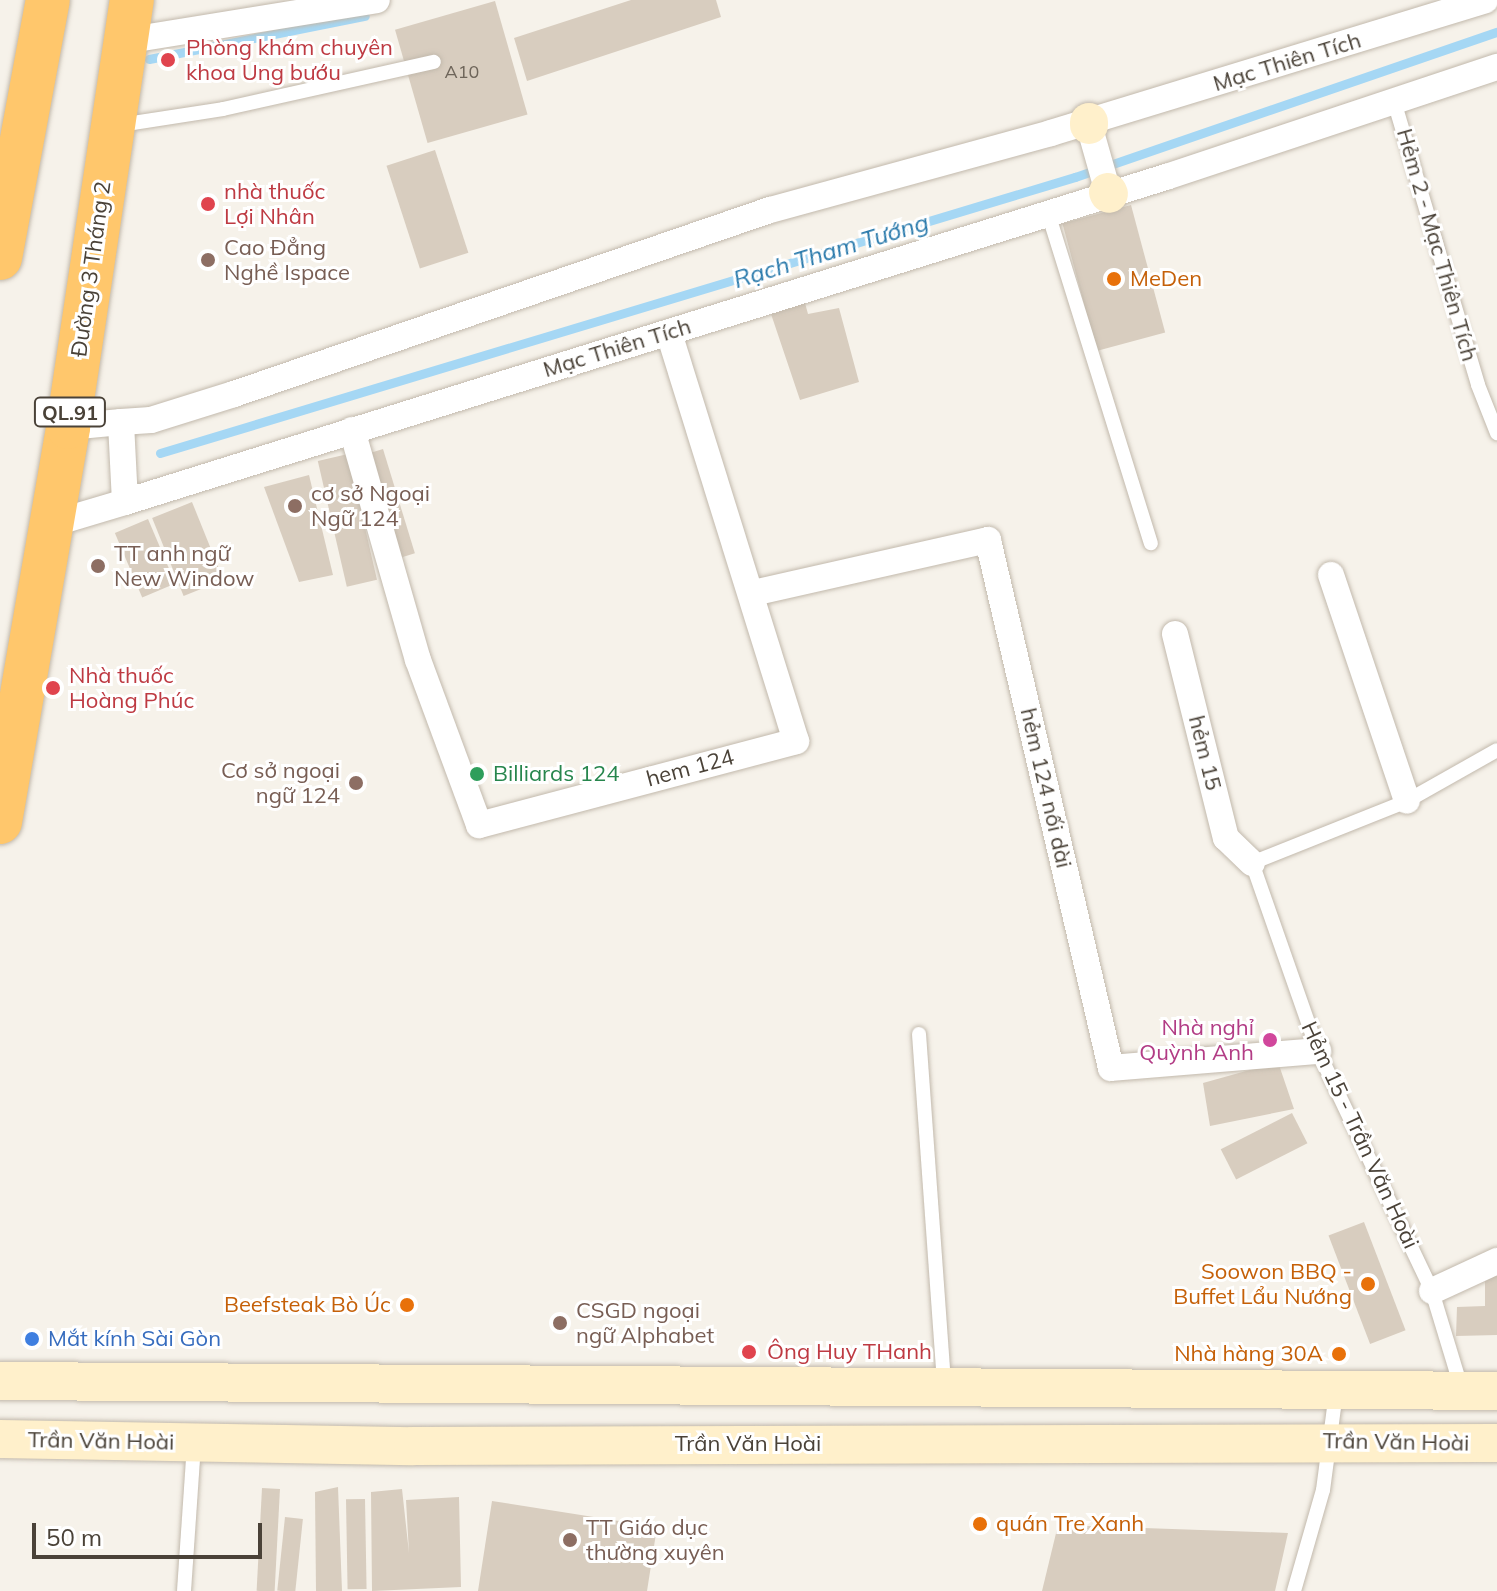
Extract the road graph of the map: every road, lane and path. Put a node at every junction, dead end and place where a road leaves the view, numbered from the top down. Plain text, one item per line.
1 (48, 0) edge
2 (377, 0) edge
3 (1485, 0) edge
4 (128, 21) edge
5 (434, 62) dead end
6 (1497, 67) edge
7 (1394, 101) junction
8 (1089, 124) junction
9 (112, 126) junction
10 (1108, 193) junction
11 (1048, 213) junction
12 (0, 258) edge
13 (669, 332) junction
14 (121, 422) junction
15 (68, 427) junction
16 (352, 430) junction
17 (1497, 433) edge
18 (125, 502) junction
19 (48, 525) junction
20 (1151, 543) dead end
21 (1331, 575) dead end
22 (753, 593) junction
23 (1175, 634) dead end
24 (1497, 750) edge
25 (1407, 801) junction
26 (0, 822) edge
27 (1252, 863) junction
28 (919, 1034) dead end
29 (1318, 1051) junction
30 (1497, 1261) edge
31 (1432, 1291) junction
32 (0, 1381) edge
33 (414, 1385) junction
34 (945, 1389) junction
35 (1479, 1391) edge
36 (1336, 1392) junction
37 (0, 1439) edge
38 (1333, 1441) junction
39 (194, 1442) junction
40 (1497, 1443) edge
41 (413, 1446) junction
42 (184, 1591) edge
43 (1294, 1591) edge

1 - 12 highway
2 - 4 street
3 - 8 street, Mạc Thiên Tích
4 - 9 highway, Đường 3 Tháng 2 / QL.91
5 - 9 lane
6 - 7 street, Mạc Thiên Tích
7 - 10 street, Mạc Thiên Tích
7 - 17 lane, Hẻm 2 - Mạc Thiên Tích
8 - 10 street
8 - 14 street, Mạc Thiên Tích
9 - 15 highway, Đường 3 Tháng 2 / QL.91
10 - 11 street, Mạc Thiên Tích
11 - 13 street, Mạc Thiên Tích
11 - 20 lane
13 - 16 street, Mạc Thiên Tích
13 - 22 street, hem 124
14 - 15 street, Mạc Thiên Tích
14 - 18 street
15 - 19 highway, Đường 3 Tháng 2 / QL.91
16 - 18 street, Mạc Thiên Tích
16 - 22 street, hem 124
18 - 19 street, Mạc Thiên Tích
19 - 26 highway, Đường 3 Tháng 2 / QL.91
21 - 25 street
22 - 29 street, hẻm 124 nối dài
23 - 27 street, hẻm 15
24 - 25 lane
25 - 27 lane
27 - 29 lane, Hẻm 15 - Trần Văn Hoài
28 - 34 lane
29 - 31 lane, Hẻm 15 - Trần Văn Hoài
30 - 31 street
31 - 35 lane, Hẻm 15 - Trần Văn Hoài
32 - 33 main road
33 - 34 main road
33 - 41 main road
34 - 36 main road
35 - 36 main road
36 - 38 lane
37 - 39 main road, Trần Văn Hoài
38 - 40 main road, Trần Văn Hoài
38 - 41 main road, Trần Văn Hoài
38 - 43 lane
39 - 41 main road, Trần Văn Hoài
39 - 42 lane

